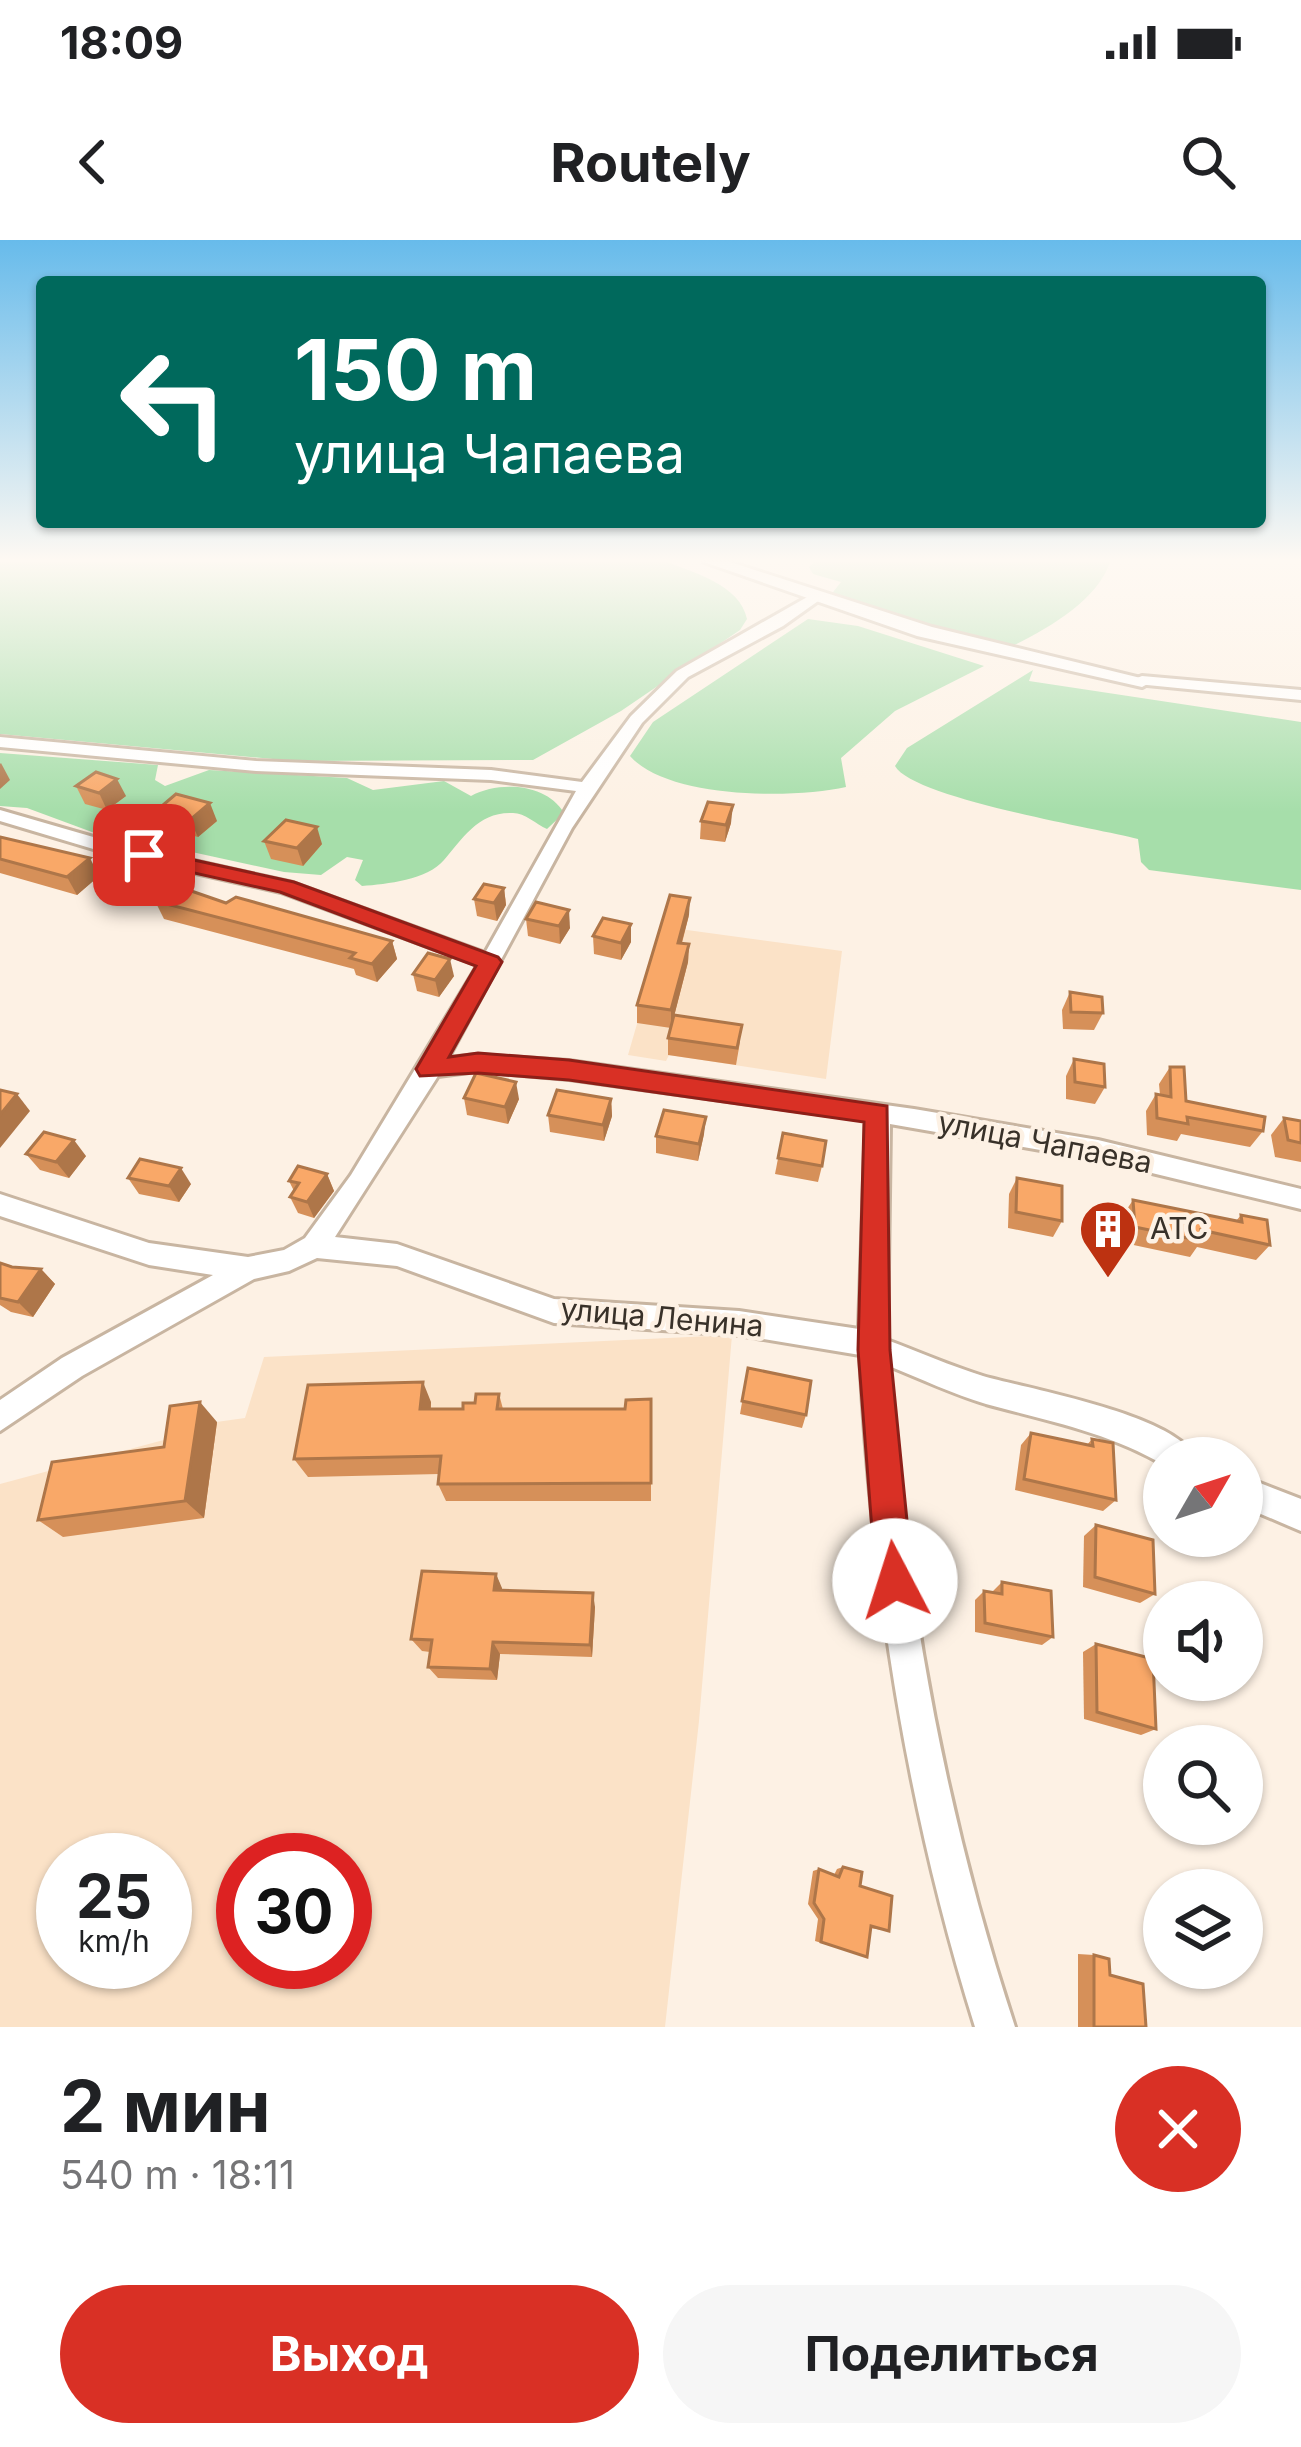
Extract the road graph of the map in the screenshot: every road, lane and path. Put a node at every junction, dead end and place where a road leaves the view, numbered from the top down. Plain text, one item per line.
1 (734, 645) edge
2 (971, 645) edge
3 (1142, 681) joint
4 (1301, 695) edge
5 (0, 742) edge
6 (590, 788) junction
7 (0, 815) edge
8 (490, 962) junction
9 (429, 1069) junction
10 (878, 1114) junction
11 (1301, 1198) edge
12 (0, 1205) edge
13 (314, 1246) junction
14 (248, 1269) junction
15 (874, 1350) junction
16 (0, 1417) edge
17 (1144, 1437) edge
18 (1263, 1500) edge
19 (1301, 1516) edge
20 (995, 2027) edge

1 - 6 street
2 - 3 street
3 - 4 street
5 - 6 street
6 - 8 street
7 - 8 street
8 - 9 street
9 - 10 street, улица Чапаева
9 - 13 street
10 - 11 street, улица Чапаева
10 - 15 street
12 - 14 street, улица Ленина
13 - 14 street, улица Ленина
13 - 15 street, улица Ленина
14 - 16 street
15 - 17 street, улица Ленина
15 - 20 street
18 - 19 street

